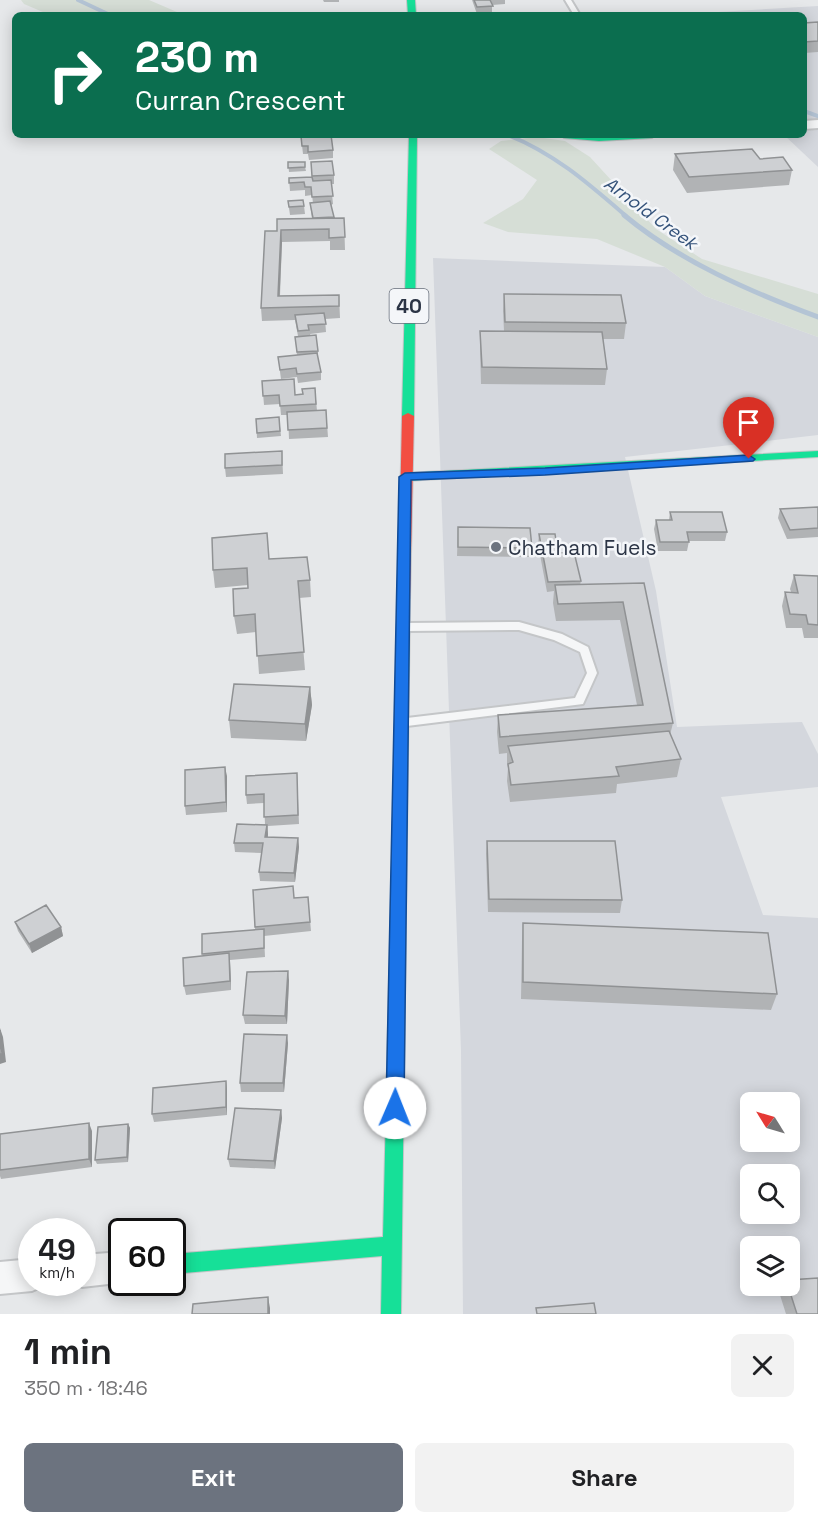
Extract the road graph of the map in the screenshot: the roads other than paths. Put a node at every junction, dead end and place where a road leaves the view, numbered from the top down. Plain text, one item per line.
1 (413, 138) edge
2 (818, 454) edge
3 (405, 477) junction
4 (402, 627) junction
5 (401, 723) junction
6 (393, 1246) junction
7 (186, 1263) edge
8 (18, 1276) edge
9 (0, 1278) edge
10 (390, 1314) edge

1 - 3 main road, 40
2 - 3 main road
3 - 4 main road, 40
4 - 5 main road, 40
4 - 5 lane
5 - 6 main road, 40
6 - 7 main road
6 - 10 main road, 40
8 - 9 street

